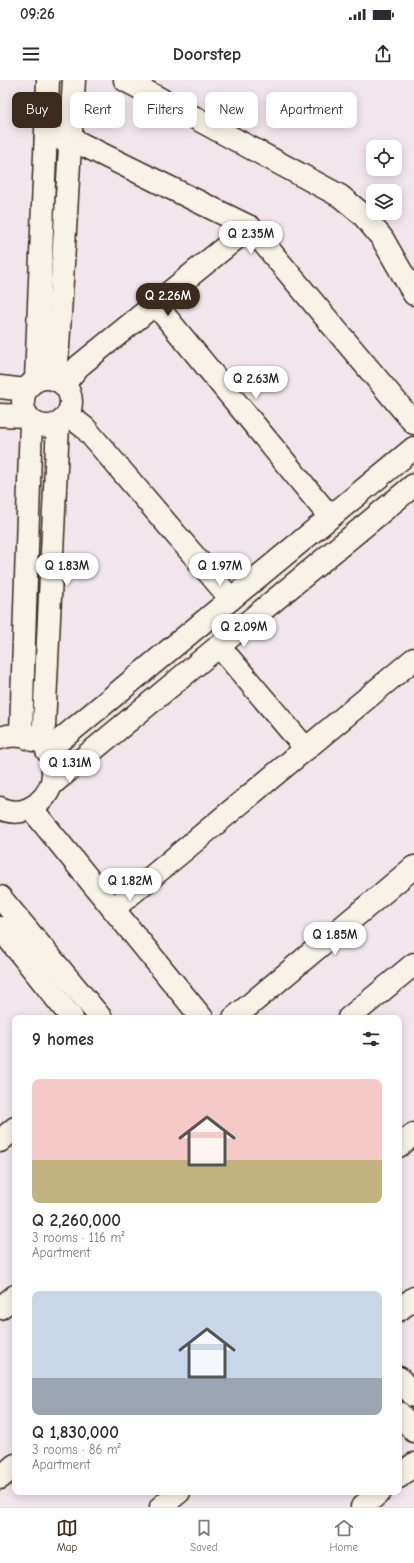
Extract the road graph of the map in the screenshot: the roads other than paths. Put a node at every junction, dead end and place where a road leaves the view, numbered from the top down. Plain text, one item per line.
1 (48, 80) edge
2 (74, 80) edge
3 (125, 80) edge
4 (46, 138) junction
5 (71, 139) junction
6 (250, 226) junction
7 (414, 294) edge
8 (156, 304) junction
9 (45, 384) junction
10 (0, 387) edge
11 (0, 415) edge
12 (29, 418) junction
13 (63, 419) junction
14 (414, 423) edge
15 (414, 448) edge
16 (414, 485) edge
17 (330, 517) junction
18 (232, 599) junction
19 (219, 646) junction
20 (414, 659) edge
21 (26, 741) edge
22 (306, 749) junction
23 (52, 784) junction
24 (0, 808) edge
25 (31, 808) junction
26 (414, 867) edge
27 (0, 897) edge
28 (113, 909) junction
29 (0, 928) edge
30 (414, 964) edge
31 (70, 1015) edge
32 (98, 1015) edge
33 (200, 1015) edge
34 (238, 1015) edge
35 (353, 1015) edge
36 (12, 1131) edge
37 (414, 1134) edge
38 (0, 1141) edge
39 (402, 1144) edge
40 (12, 1298) edge
41 (414, 1298) edge
42 (0, 1308) edge
43 (402, 1308) edge
44 (402, 1382) edge
45 (414, 1396) edge
46 (402, 1417) edge
47 (414, 1431) edge
48 (414, 1464) edge
49 (12, 1468) edge
50 (402, 1474) edge
51 (0, 1478) edge
52 (175, 1495) edge
53 (376, 1495) edge
54 (161, 1507) edge
55 (362, 1507) edge

1 - 4 street
2 - 5 street
3 - 7 street
4 - 5 street
4 - 9 street
5 - 6 street
5 - 9 street
6 - 8 street
6 - 14 street
8 - 9 street
8 - 17 street
9 - 10 street
9 - 12 street
9 - 13 street
11 - 12 street
12 - 13 street
12 - 21 street
13 - 18 street
13 - 21 street
15 - 17 street
16 - 19 street
17 - 18 street
18 - 21 street
19 - 22 street
19 - 23 street
20 - 22 street
21 - 23 street
22 - 28 street
23 - 25 street
24 - 25 street
25 - 28 street
26 - 34 street
27 - 32 street
28 - 33 street
29 - 31 street
30 - 35 street
36 - 38 street
37 - 39 street
40 - 42 street
41 - 43 street
44 - 45 street
46 - 47 street
48 - 50 street
49 - 51 street
52 - 54 street
53 - 55 street

